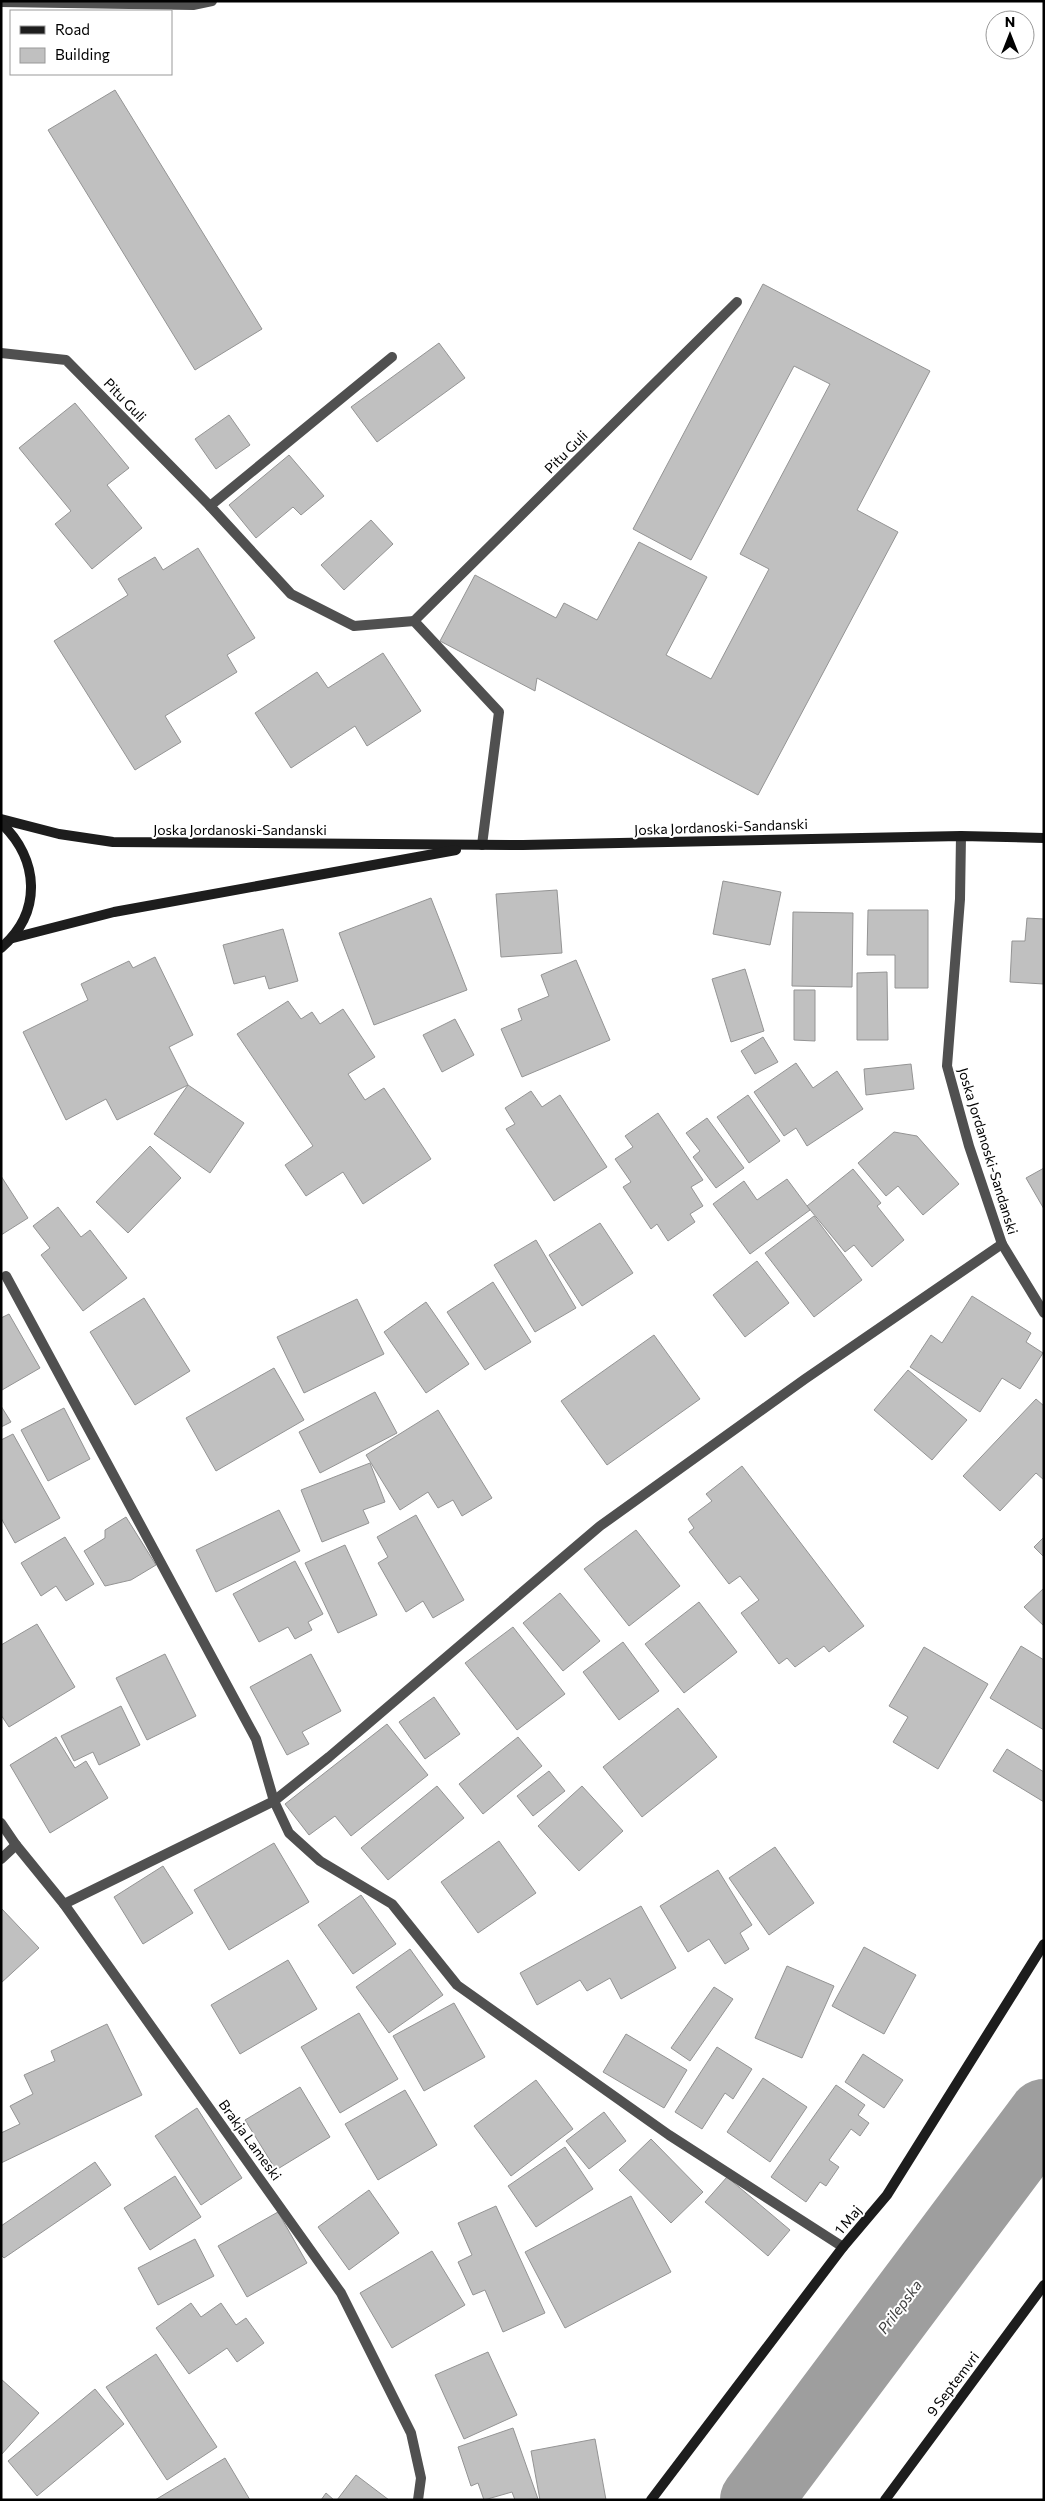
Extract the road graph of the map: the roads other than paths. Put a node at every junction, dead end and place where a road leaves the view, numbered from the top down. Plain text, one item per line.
1 (212, 1) edge
2 (1, 2) edge
3 (737, 302) dead end
4 (1, 353) edge
5 (392, 358) dead end
6 (210, 506) junction
7 (414, 621) junction
8 (1, 821) edge
9 (960, 836) junction
10 (1044, 838) edge
11 (482, 845) junction
12 (13, 938) junction
13 (1, 948) edge
14 (1002, 1244) junction
15 (6, 1276) dead end
16 (1044, 1313) edge
17 (274, 1801) junction
18 (1, 1823) edge
19 (16, 1845) junction
20 (1, 1859) edge
21 (64, 1904) junction
22 (1044, 1944) edge
23 (843, 2247) junction
24 (1044, 2285) edge
25 (888, 2498) edge
26 (418, 2500) edge
27 (651, 2500) edge

1 - 2 street
3 - 7 street, Pitu Guli
4 - 6 street, Pitu Guli
5 - 6 street
6 - 7 street, Pitu Guli
7 - 11 street
8 - 11 street, Joska Jordanoski-Sandanski
8 - 12 street
9 - 10 street, Joska Jordanoski-Sandanski
9 - 11 street, Joska Jordanoski-Sandanski
9 - 14 street, Joska Jordanoski-Sandanski
11 - 12 street, Joska Jordanoski-Sandanski
12 - 13 street
14 - 16 street, Joska Jordanoski-Sandanski
14 - 17 street
15 - 17 street
17 - 21 street
17 - 23 street
18 - 19 street, Brakja Lameski
19 - 20 street
19 - 21 street, Brakja Lameski
21 - 26 street, Brakja Lameski
22 - 23 street, 1 Maj
23 - 27 street, 1 Maj
24 - 25 street, 9 Septemvri

